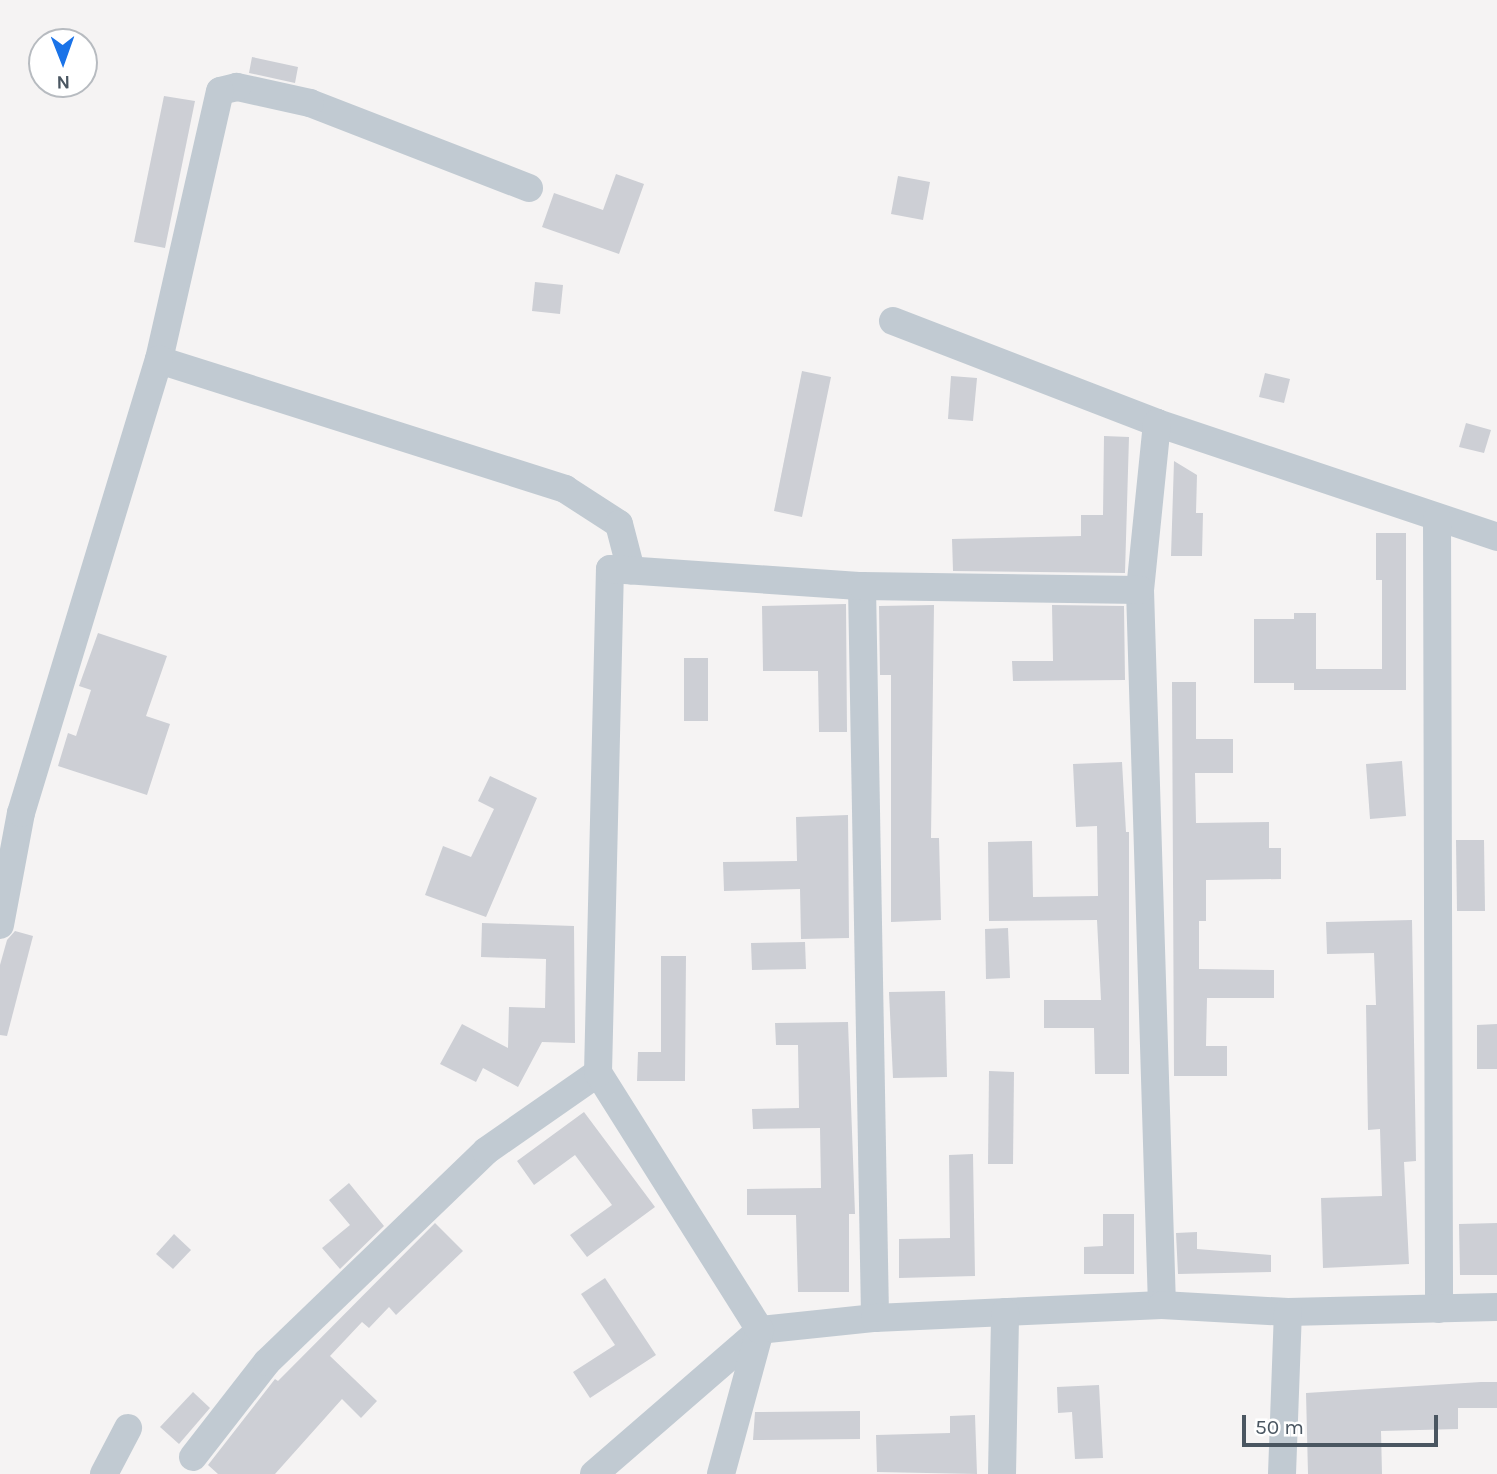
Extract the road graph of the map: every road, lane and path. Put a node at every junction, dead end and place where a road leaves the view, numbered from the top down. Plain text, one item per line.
1 (529, 188) dead end
2 (893, 321) dead end
3 (159, 360) junction
4 (1157, 423) junction
5 (1437, 519) junction
6 (1497, 537) edge
7 (631, 570) junction
8 (862, 586) junction
9 (1140, 590) junction
10 (0, 925) edge
11 (598, 1073) junction
12 (1162, 1305) junction
13 (1497, 1307) edge
14 (1438, 1310) junction
15 (1005, 1312) junction
16 (1288, 1312) junction
17 (875, 1318) junction
18 (760, 1330) junction
19 (128, 1428) dead end
20 (193, 1457) dead end
21 (104, 1474) edge
22 (594, 1474) edge
23 (721, 1474) edge
24 (1002, 1474) edge
25 (1282, 1474) edge

1 - 3 street
2 - 4 street
3 - 7 street
3 - 10 street
4 - 5 street
4 - 9 street
5 - 6 street
5 - 14 street
7 - 8 street
7 - 11 street
8 - 9 street
8 - 17 street
9 - 12 street
11 - 18 street
11 - 20 street
12 - 15 street
12 - 16 street
13 - 14 street
14 - 16 street
15 - 17 street
15 - 24 street
16 - 25 street
17 - 18 street
18 - 22 street
18 - 23 street
19 - 21 street

